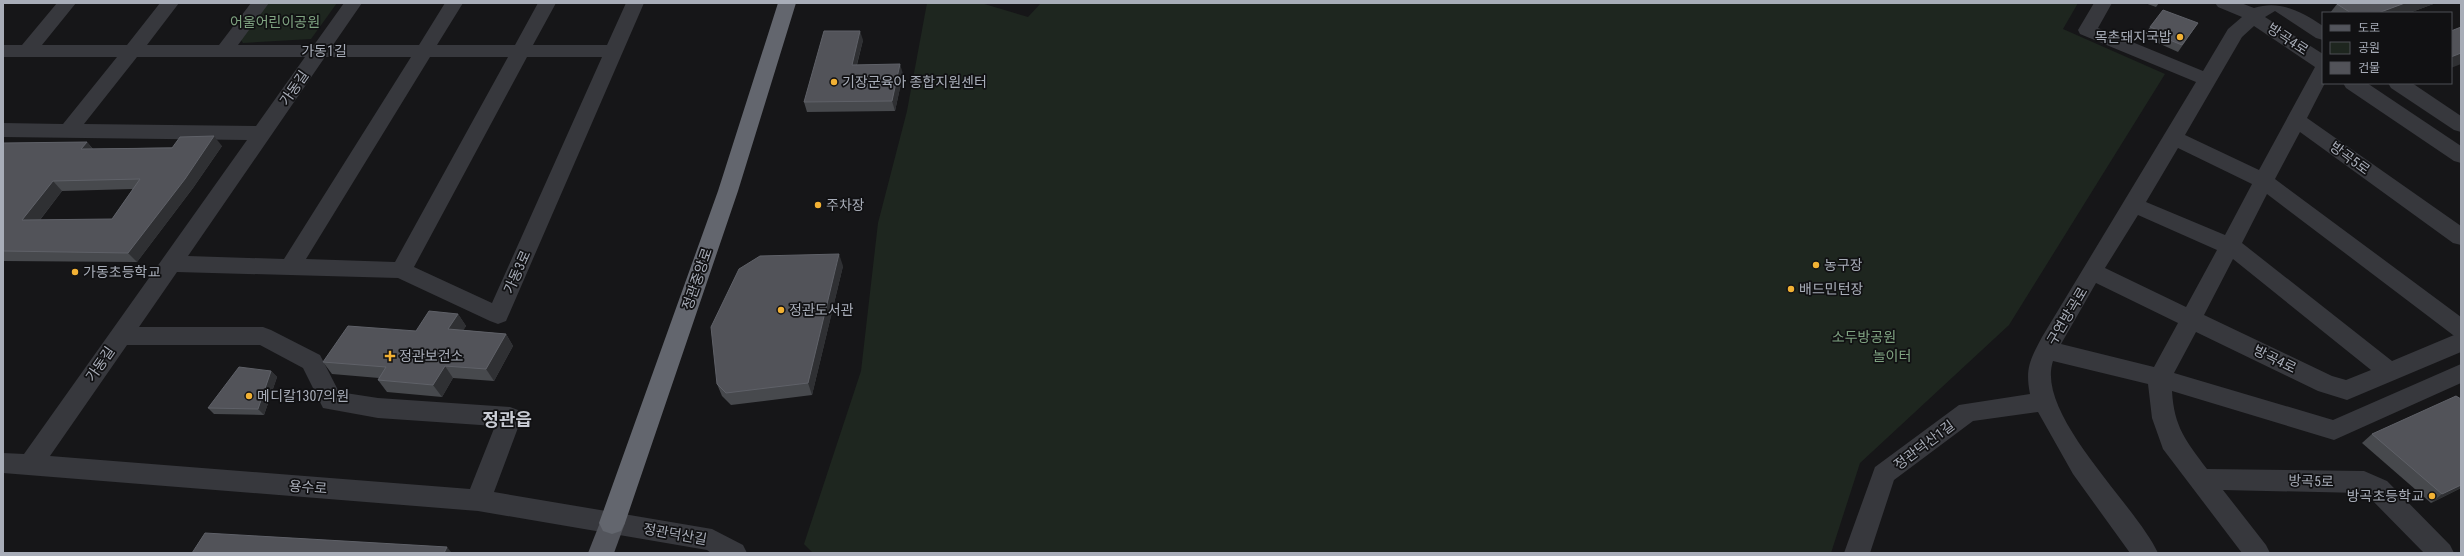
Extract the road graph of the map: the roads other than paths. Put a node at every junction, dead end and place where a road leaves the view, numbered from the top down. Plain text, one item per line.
1 (67, 3) edge
2 (170, 3) edge
3 (260, 3) edge
4 (353, 3) edge
5 (454, 3) edge
6 (547, 3) edge
7 (636, 3) edge
8 (787, 3) edge
9 (2103, 3) edge
10 (2224, 3) edge
11 (2275, 3) edge
12 (2253, 16) junction
13 (2322, 33) edge
14 (3, 51) edge
15 (27, 51) junction
16 (131, 51) junction
17 (224, 51) junction
18 (320, 51) junction
19 (424, 51) junction
20 (521, 51) junction
21 (614, 51) junction
22 (2322, 62) edge
23 (2322, 71) edge
24 (2208, 80) junction
25 (2354, 84) edge
26 (2400, 84) edge
27 (2297, 120) junction
28 (2461, 125) edge
29 (3, 130) edge
30 (68, 131) junction
31 (262, 133) junction
32 (2174, 138) junction
33 (2461, 156) edge
34 (2264, 181) junction
35 (2134, 205) junction
36 (2461, 237) edge
37 (2230, 246) junction
38 (171, 264) junction
39 (291, 266) junction
40 (402, 270) junction
41 (2093, 272) junction
42 (2192, 319) junction
43 (2461, 329) edge
44 (120, 336) junction
45 (2461, 342) edge
46 (2047, 350) junction
47 (2390, 372) junction
48 (2461, 373) edge
49 (2160, 378) junction
50 (2044, 402) junction
51 (3, 463) edge
52 (30, 465) junction
53 (2200, 479) junction
54 (478, 500) junction
55 (612, 523) junction
56 (602, 553) edge
57 (734, 553) edge
58 (1857, 553) edge
59 (2145, 553) edge
60 (2256, 553) edge
61 (2441, 553) edge

1 - 15 street
2 - 16 street
3 - 17 street
4 - 18 street, 가동길
5 - 19 street
6 - 20 street
7 - 21 street, 가동3로
8 - 55 highway, 정관중앙로
9 - 24 street
10 - 12 street, 방곡4로
11 - 12 street, 구연방곡로
11 - 13 street
12 - 22 street, 방곡4로
12 - 24 street, 구연방곡로
14 - 15 street, 가동1길
15 - 16 street, 가동1길
16 - 17 street, 가동1길
16 - 30 street
17 - 18 street, 가동1길
18 - 19 street, 가동1길
18 - 31 street, 가동길
19 - 20 street, 가동1길
19 - 39 street
20 - 21 street, 가동1길
20 - 40 street
21 - 40 street, 가동3로
23 - 27 street
24 - 32 street, 구연방곡로
25 - 33 street
26 - 28 street
27 - 34 street
27 - 36 street, 방곡5로
29 - 30 street
30 - 31 street
31 - 38 street, 가동길
32 - 34 street
32 - 35 street, 구연방곡로
34 - 37 street
34 - 43 street
35 - 37 street
35 - 41 street, 구연방곡로
37 - 42 street
37 - 47 street
38 - 39 street
38 - 44 street, 가동길
39 - 40 street
41 - 42 street, 방곡4로
41 - 46 street, 구연방곡로
42 - 47 street, 방곡4로
42 - 49 street
44 - 52 street, 가동길
44 - 54 street
45 - 47 street, 방곡4로
46 - 49 street
46 - 50 street, 구연방곡로
48 - 49 street
49 - 53 street
50 - 58 street, 정관덕산1길
50 - 59 street, 구연방곡로
51 - 52 street, 용수로
52 - 54 street, 용수로
53 - 60 street
53 - 61 street, 방곡5로
54 - 55 street, 용수로
55 - 56 main road, 정관중앙로
55 - 57 street, 정관덕산길

